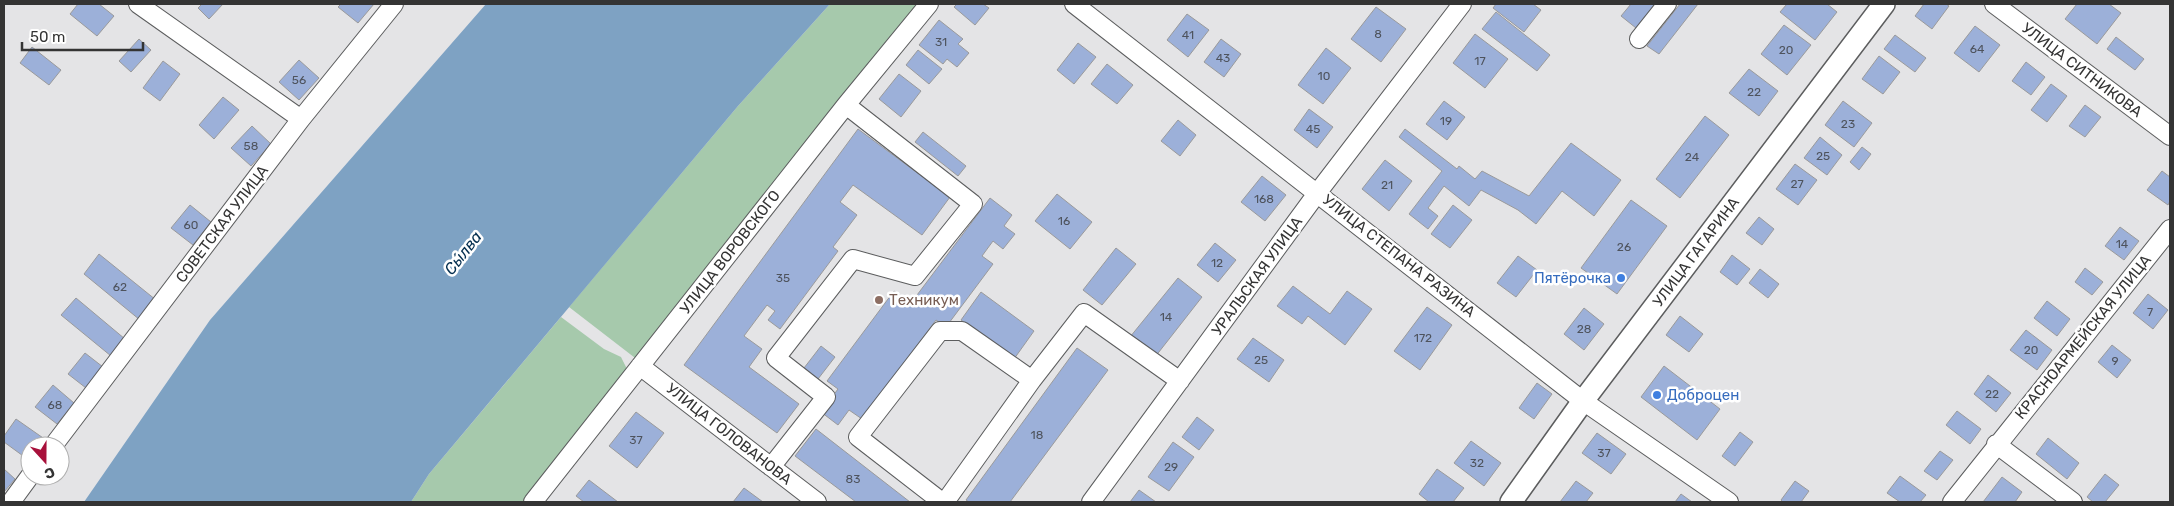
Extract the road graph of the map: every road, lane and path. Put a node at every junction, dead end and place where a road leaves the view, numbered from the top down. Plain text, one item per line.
1 (138, 4) edge
2 (394, 4) edge
3 (929, 4) edge
4 (1074, 4) edge
5 (1462, 4) edge
6 (1667, 4) edge
7 (1884, 4) edge
8 (1994, 4) edge
9 (1639, 39) dead end
10 (846, 105) junction
11 (301, 119) junction
12 (2170, 136) edge
13 (1318, 192) junction
14 (2170, 229) edge
15 (640, 366) junction
16 (1032, 380) junction
17 (1180, 381) junction
18 (1583, 401) junction
19 (61, 436) edge
20 (1996, 444) junction
21 (771, 467) junction
22 (22, 486) edge
23 (10, 502) edge
24 (534, 502) edge
25 (817, 502) edge
26 (943, 502) edge
27 (1091, 502) edge
28 (1511, 502) edge
29 (1729, 502) edge
30 (1952, 502) edge
31 (2073, 502) edge

1 - 11 street
2 - 11 street, СОВЕТСКАЯ УЛИЦА
3 - 10 street, УЛИЦА ВОРОВСКОГО
4 - 13 street, УЛИЦА СТЕПАНА РАЗИНА
5 - 13 street, УРАЛЬСКАЯ УЛИЦА
6 - 9 street
7 - 18 main road, УЛИЦА ГАГАРИНА
8 - 12 street, УЛИЦА СИТНИКОВА
10 - 15 street, УЛИЦА ВОРОВСКОГО
10 - 21 street
11 - 19 street, СОВЕТСКАЯ УЛИЦА
13 - 17 street, УРАЛЬСКАЯ УЛИЦА
13 - 18 street, УЛИЦА СТЕПАНА РАЗИНА
14 - 20 street, КРАСНОАРМЕЙСКАЯ УЛИЦА
15 - 21 street, УЛИЦА ГОЛОВАНОВА
15 - 24 street, УЛИЦА ВОРОВСКОГО
16 - 17 street
16 - 26 street
16 - 26 street
17 - 27 street, УРАЛЬСКАЯ УЛИЦА
18 - 28 main road, УЛИЦА ГАГАРИНА
18 - 29 street, УЛИЦА СТЕПАНА РАЗИНА
20 - 30 street, КРАСНОАРМЕЙСКАЯ УЛИЦА
20 - 31 street
21 - 25 street, УЛИЦА ГОЛОВАНОВА
22 - 23 street

